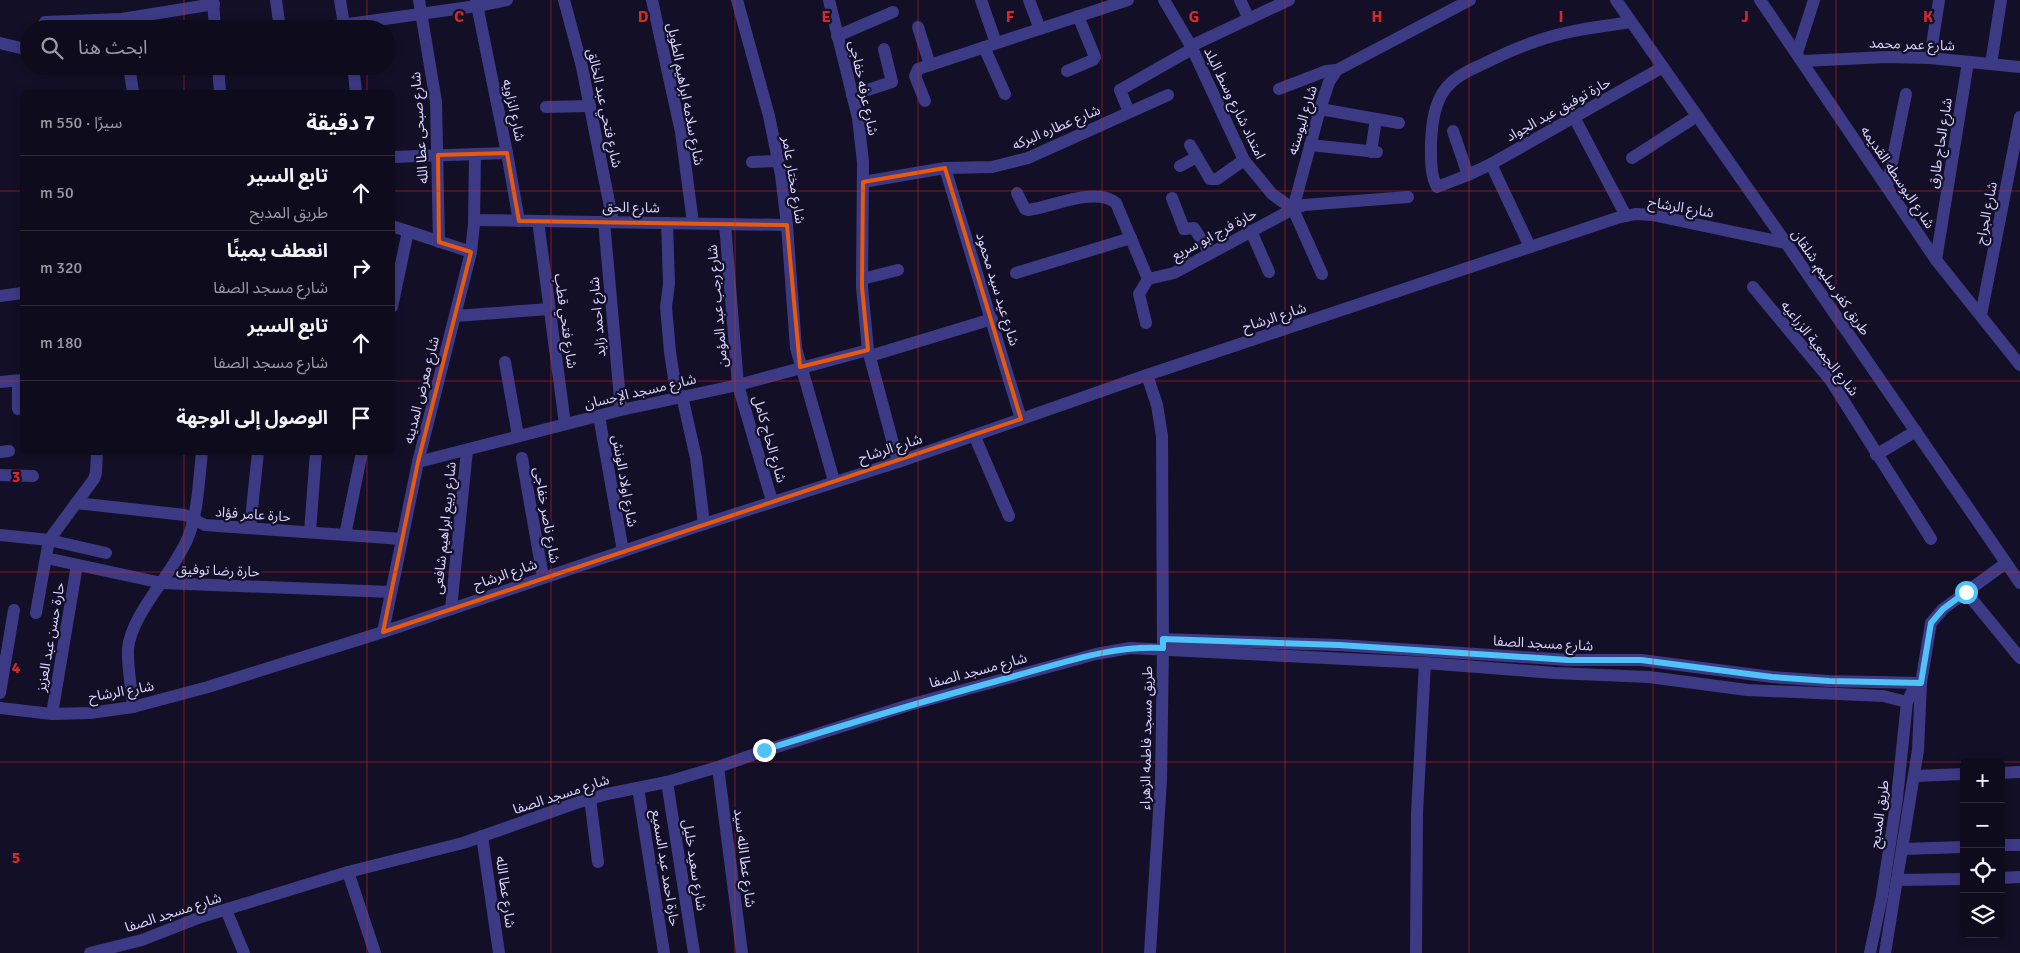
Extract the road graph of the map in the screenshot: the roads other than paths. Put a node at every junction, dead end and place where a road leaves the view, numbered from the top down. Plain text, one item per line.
1 (276, 0) edge
2 (340, 0) edge
3 (418, 0) edge
4 (508, 0) edge
5 (564, 0) edge
6 (652, 0) edge
7 (737, 0) edge
8 (829, 0) edge
9 (981, 0) edge
10 (1029, 0) edge
11 (1128, 0) edge
12 (1164, 0) edge
13 (1240, 0) edge
14 (1289, 0) edge
15 (1470, 0) edge
16 (1616, 0) edge
17 (1760, 0) edge
18 (1814, 0) edge
19 (1939, 0) edge
20 (2000, 0) edge
21 (213, 2) edge
22 (476, 3) edge
23 (893, 12) dead end
24 (421, 14) junction
25 (1078, 16) junction
26 (1249, 19) junction
27 (96, 20) edge
28 (214, 20) edge
29 (279, 20) edge
30 (345, 20) edge
31 (384, 20) edge
32 (1631, 22) junction
33 (918, 27) dead end
34 (1040, 29) junction
35 (838, 36) junction
36 (0, 42) edge
37 (996, 43) junction
38 (1191, 47) junction
39 (20, 48) edge
40 (984, 48) junction
41 (884, 49) dead end
42 (1799, 57) junction
43 (1930, 58) junction
44 (1968, 62) junction
45 (1991, 64) junction
46 (930, 65) junction
47 (2020, 67) edge
48 (1663, 68) junction
49 (1337, 70) junction
50 (1067, 71) dead end
51 (130, 75) edge
52 (219, 75) edge
53 (355, 75) edge
54 (1279, 89) dead end
55 (133, 90) edge
56 (220, 90) edge
57 (356, 90) edge
58 (1005, 94) dead end
59 (1906, 94) dead end
60 (852, 95) junction
61 (1168, 95) dead end
62 (925, 101) dead end
63 (590, 106) junction
64 (546, 107) dead end
65 (1320, 109) junction
66 (1129, 112) junction
67 (1697, 116) junction
68 (2020, 116) edge
69 (1574, 118) junction
70 (1376, 119) junction
71 (1400, 123) dead end
72 (1453, 131) dead end
73 (1190, 145) dead end
74 (1310, 145) junction
75 (507, 153) junction
76 (475, 154) junction
77 (438, 155) junction
78 (395, 157) edge
79 (1197, 157) junction
80 (1632, 158) dead end
81 (1244, 160) junction
82 (778, 161) junction
83 (752, 162) dead end
84 (1491, 164) junction
85 (1180, 166) dead end
86 (945, 168) junction
87 (1468, 175) junction
88 (863, 182) junction
89 (1887, 187) junction
90 (1017, 193) dead end
91 (1408, 196) dead end
92 (1172, 198) dead end
93 (1292, 209) junction
94 (1626, 216) junction
95 (474, 220) junction
96 (518, 221) junction
97 (538, 221) junction
98 (608, 222) junction
99 (667, 223) junction
100 (693, 223) junction
101 (725, 224) junction
102 (787, 225) junction
103 (395, 227) edge
104 (408, 231) junction
105 (1251, 231) junction
106 (1131, 238) junction
107 (439, 242) junction
108 (1786, 243) junction
109 (1530, 247) junction
110 (471, 252) junction
111 (1210, 253) junction
112 (1936, 260) junction
113 (898, 270) dead end
114 (1269, 272) dead end
115 (1016, 273) dead end
116 (1322, 274) dead end
117 (862, 279) junction
118 (1148, 279) junction
119 (1752, 287) dead end
120 (20, 293) edge
121 (395, 293) edge
122 (0, 296) edge
123 (550, 309) junction
124 (1981, 315) junction
125 (455, 316) junction
126 (992, 319) junction
127 (1146, 323) dead end
128 (869, 353) junction
129 (2018, 358) edge
130 (505, 362) dead end
131 (800, 367) junction
132 (1147, 375) junction
133 (20, 381) edge
134 (0, 382) edge
135 (738, 385) junction
136 (679, 397) junction
137 (18, 409) dead end
138 (621, 410) junction
139 (598, 416) junction
140 (1021, 419) junction
141 (565, 424) junction
142 (1916, 431) junction
143 (974, 435) junction
144 (518, 436) junction
145 (467, 450) junction
146 (97, 455) edge
147 (202, 455) edge
148 (258, 455) edge
149 (316, 455) edge
150 (361, 455) edge
151 (1876, 455) junction
152 (522, 458) dead end
153 (418, 462) junction
154 (898, 462) junction
155 (0, 475) edge
156 (33, 476) dead end
157 (834, 481) junction
158 (772, 501) junction
159 (76, 503) junction
160 (1009, 516) dead end
161 (194, 519) junction
162 (704, 524) junction
163 (250, 528) junction
164 (310, 532) junction
165 (345, 535) junction
166 (0, 536) edge
167 (402, 539) junction
168 (1931, 539) dead end
169 (49, 540) junction
170 (623, 551) junction
171 (106, 553) dead end
172 (46, 558) junction
173 (2006, 563) junction
174 (77, 565) junction
175 (543, 577) junction
176 (162, 583) junction
177 (2020, 583) edge
178 (391, 592) junction
179 (1966, 592) junction
180 (451, 609) junction
181 (14, 610) dead end
182 (36, 613) dead end
183 (383, 632) junction
184 (1163, 644) junction
185 (2020, 658) edge
186 (1425, 663) junction
187 (1921, 683) junction
188 (0, 693) edge
189 (1907, 702) junction
190 (133, 707) junction
191 (0, 708) edge
192 (52, 714) junction
193 (718, 768) junction
194 (2020, 772) edge
195 (2005, 773) edge
196 (1960, 774) edge
197 (1915, 776) junction
198 (667, 782) junction
199 (638, 788) junction
200 (590, 798) junction
201 (482, 836) junction
202 (2020, 844) edge
203 (2005, 845) edge
204 (1960, 847) edge
205 (1903, 849) junction
206 (598, 862) dead end
207 (348, 872) junction
208 (2020, 877) edge
209 (1960, 878) edge
210 (2005, 878) edge
211 (1898, 880) junction
212 (226, 910) junction
213 (90, 953) edge
214 (244, 953) edge
215 (375, 953) edge
216 (499, 953) edge
217 (664, 953) edge
218 (694, 953) edge
219 (742, 953) edge
220 (1150, 953) edge
221 (1416, 953) edge
222 (1870, 953) edge
223 (1885, 953) edge

1 - 29 street
2 - 30 street
3 - 24 street, شارع صبحى عطا الله
4 - 22 street
5 - 63 street, شارع فتحي عبد الخالق
6 - 100 street, شارع سلامه ابراهيم الطويل
7 - 82 street, شارع مختار عامر
8 - 35 street, شارع عرفه خفاجى
9 - 37 street
10 - 34 street
11 - 25 street
12 - 38 street, امتداد شارع وسط البلد
13 - 26 street
14 - 26 street
15 - 49 street
16 - 32 street, طريق كفر سليم, شلقان
17 - 42 street, شارع البوسطه القديمه
18 - 42 street
19 - 43 street
20 - 45 street
21 - 27 street
21 - 28 street
22 - 24 street
22 - 75 street, شارع الزاويه
23 - 35 street
24 - 31 street
24 - 77 street, شارع صبحى عطا الله
25 - 34 street
25 - 50 street
26 - 38 street
32 - 48 street, طريق كفر سليم, شلقان
32 - 87 street, حارة توفيق عبد الجواد
33 - 46 street
34 - 37 street
35 - 60 street, شارع عرفه خفاجى
36 - 39 street
37 - 40 street
38 - 66 street
38 - 81 street, امتداد شارع وسط البلد
40 - 46 street
40 - 58 street
41 - 60 street
42 - 43 street, شارع عمر محمد
42 - 89 street, شارع البوسطه القديمه
43 - 44 street, شارع عمر محمد
44 - 45 street, شارع عمر محمد
44 - 112 street, شارع الحاج طارق
45 - 47 street, شارع عمر محمد
46 - 62 street
48 - 67 street, طريق كفر سليم, شلقان
48 - 69 street, حارة توفيق عبد الجواد
49 - 54 street
49 - 65 street, شارع البوسته
51 - 55 street
52 - 56 street
53 - 57 street
59 - 89 street
60 - 88 street, شارع عرفه خفاجى
61 - 66 street, شارع عطاره البركه
63 - 64 street
63 - 98 street, شارع فتحي عبد الخالق
65 - 70 street
65 - 74 street, شارع البوسته
66 - 86 street, شارع عطاره البركه
67 - 80 street
67 - 108 street, طريق كفر سليم, شلقان
68 - 124 street, شارع الجراج
69 - 84 street, حارة توفيق عبد الجواد
69 - 94 street
70 - 71 street
70 - 74 street
72 - 87 street
73 - 79 street
74 - 93 street, شارع البوسته
75 - 76 street
75 - 96 street, شارع الزاويه
76 - 77 street
76 - 95 street, شارع معرض المدينه
77 - 78 street
77 - 107 street, شارع صبحى عطا الله
79 - 81 street
79 - 85 street
81 - 93 street, امتداد شارع وسط البلد
82 - 83 street
82 - 102 street, شارع مختار عامر
84 - 87 street, حارة توفيق عبد الجواد
84 - 109 street
86 - 88 street, شارع عطاره البركه
86 - 126 street, شارع عيد سيد محمود
88 - 117 street, شارع عرفه خفاجى
89 - 112 street, شارع البوسطه القديمه
90 - 106 street
91 - 93 street, حارة فرج ابو سريع
92 - 111 street
93 - 105 street, حارة فرج ابو سريع
93 - 116 street
94 - 108 street, شارع الرشاح
94 - 109 street, شارع الرشاح
95 - 96 street, شارع الحق
95 - 110 street, شارع معرض المدينه
96 - 97 street, شارع الحق
97 - 98 street, شارع الحق
97 - 123 street, شارع فتحي قطب
98 - 99 street, شارع الحق
98 - 138 street, شارع احمد زايد
99 - 100 street, شارع الحق
99 - 136 street
100 - 101 street, شارع الحق
101 - 102 street, شارع الحق
101 - 135 street, شارع رجب عبد المؤمن
102 - 131 street, شارع مختار عامر
103 - 104 street
104 - 107 street
104 - 121 street
105 - 111 street, حارة فرج ابو سريع
105 - 114 street
106 - 115 street
106 - 118 street
107 - 110 street
108 - 142 street, طريق كفر سليم, شلقان
109 - 132 street, شارع الرشاح
110 - 125 street, شارع معرض المدينه
111 - 118 street, حارة فرج ابو سريع
112 - 124 street, شارع البوسطه القديمه
113 - 117 street
117 - 128 street, شارع عرفه خفاجى
118 - 127 street
119 - 151 street, شارع الجمعية الزراعيه
120 - 122 street
123 - 125 street
123 - 141 street, شارع فتحي قطب
124 - 129 street, شارع البوسطه القديمه
125 - 153 street, شارع معرض المدينه
126 - 128 street, شارع مسجد الإحسان
126 - 140 street, شارع عيد سيد محمود
128 - 131 street, شارع مسجد الإحسان
128 - 154 street, شارع عرفه خفاجى
130 - 144 street
131 - 135 street, شارع مسجد الإحسان
131 - 157 street, شارع مختار عامر
132 - 140 street, شارع الرشاح
132 - 184 street, طريق مسجد فاطمه الزهراء
133 - 134 street
133 - 137 street
135 - 136 street, شارع مسجد الإحسان
135 - 158 street, شارع الحاج كامل
136 - 138 street, شارع مسجد الإحسان
136 - 162 street
138 - 139 street, شارع مسجد الإحسان
139 - 141 street, شارع مسجد الإحسان
139 - 170 street, شارع اولاد الونش
140 - 143 street, شارع الرشاح
141 - 144 street, شارع مسجد الإحسان
142 - 151 street
142 - 173 street, طريق كفر سليم, شلقان
143 - 154 street, شارع الرشاح
143 - 160 street
144 - 145 street, شارع مسجد الإحسان
145 - 153 street, شارع مسجد الإحسان
145 - 180 street, شارع ربيع ابراهيم شافعى
146 - 159 street
147 - 161 street
148 - 163 street
149 - 164 street
150 - 165 street
151 - 168 street, شارع الجمعية الزراعيه
152 - 175 street, شارع ناصر خفاجى
153 - 167 street, شارع معرض المدينه
154 - 157 street, شارع الرشاح
155 - 156 street
157 - 158 street, شارع الرشاح
158 - 162 street, شارع الرشاح
159 - 161 street, حارة عامر فؤاد
159 - 169 street
161 - 163 street, حارة عامر فؤاد
161 - 176 street
162 - 170 street, شارع الرشاح
163 - 164 street, حارة عامر فؤاد
164 - 165 street, حارة عامر فؤاد
165 - 167 street, حارة عامر فؤاد
166 - 169 street
167 - 178 street, شارع معرض المدينه
169 - 171 street
169 - 172 street
170 - 175 street, شارع الرشاح
172 - 174 street, حارة رضا توفيق
172 - 182 street
173 - 177 street, طريق كفر سليم, شلقان
173 - 179 street, طريق المدبح
174 - 176 street, حارة رضا توفيق
174 - 192 street, حارة حسن عبد العزيز
175 - 180 street, شارع الرشاح
176 - 178 street, حارة رضا توفيق
176 - 190 street
178 - 183 street, شارع معرض المدينه
179 - 185 street
179 - 187 street, طريق المدبح
180 - 183 street, شارع الرشاح
181 - 188 street
183 - 190 street, شارع الرشاح
184 - 186 street, شارع مسجد الصفا
184 - 187 street, شارع مسجد الصفا
184 - 193 street, شارع مسجد الصفا
184 - 220 street, طريق مسجد فاطمه الزهراء
186 - 189 street, شارع مسجد الصفا
186 - 221 street
187 - 189 street, طريق المدبح
187 - 197 street, طريق المدبح
189 - 222 street, طريق المدبح
190 - 192 street, شارع الرشاح
191 - 192 street, شارع الرشاح
193 - 198 street, شارع مسجد الصفا
193 - 219 street, شارع عطا الله سيد
194 - 195 street
196 - 197 street
197 - 205 street, طريق المدبح
198 - 199 street, شارع مسجد الصفا
198 - 218 street, شارع سعيد خليل
199 - 200 street, شارع مسجد الصفا
199 - 217 street, حارة احمد عبد السميع
200 - 201 street, شارع مسجد الصفا
200 - 206 street
201 - 207 street, شارع مسجد الصفا
201 - 216 street, شارع عطا الله
202 - 203 street
204 - 205 street
205 - 211 street, طريق المدبح
207 - 212 street, شارع مسجد الصفا
207 - 215 street
208 - 210 street
209 - 211 street
211 - 223 street, طريق المدبح
212 - 213 street, شارع مسجد الصفا
212 - 214 street

